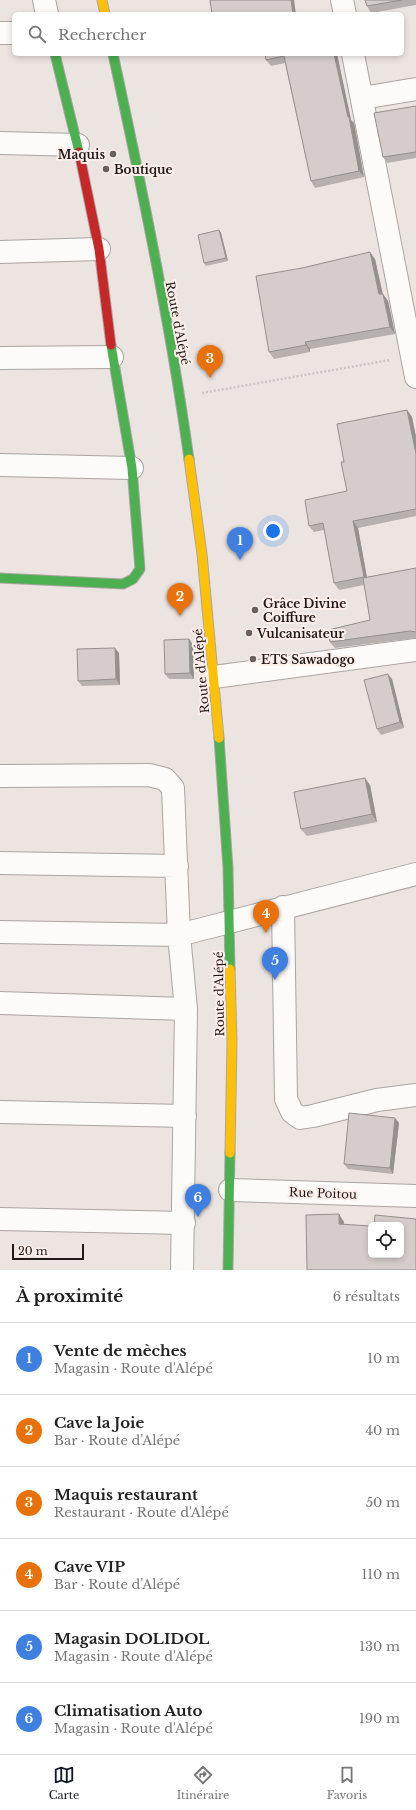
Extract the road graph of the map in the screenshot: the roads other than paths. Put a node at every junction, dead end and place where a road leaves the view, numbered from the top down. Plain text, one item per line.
1 (44, 0) edge
2 (102, 0) edge
3 (342, 0) edge
4 (47, 12) edge
5 (105, 12) edge
6 (345, 12) edge
7 (0, 33) edge
8 (12, 33) edge
9 (56, 56) edge
10 (113, 56) edge
11 (353, 56) edge
12 (416, 89) edge
13 (362, 98) junction
14 (0, 143) edge
15 (78, 145) junction
16 (99, 249) junction
17 (0, 252) edge
18 (414, 355) edge
19 (112, 357) junction
20 (0, 358) edge
21 (416, 377) edge
22 (0, 464) edge
23 (132, 468) junction
24 (0, 578) edge
25 (416, 650) edge
26 (214, 677) junction
27 (0, 776) edge
28 (0, 863) edge
29 (177, 866) junction
30 (416, 874) edge
31 (283, 907) junction
32 (230, 921) junction
33 (0, 932) edge
34 (179, 935) junction
35 (0, 1003) edge
36 (186, 1009) junction
37 (416, 1095) edge
38 (0, 1112) edge
39 (185, 1116) junction
40 (230, 1190) junction
41 (416, 1196) edge
42 (0, 1219) edge
43 (184, 1223) junction
44 (182, 1270) edge
45 (228, 1270) edge

1 - 4 street
2 - 5 main road
3 - 6 street
7 - 8 street
9 - 15 main road
10 - 26 main road, Route d'Alépé
11 - 13 street
12 - 13 street
13 - 18 street
14 - 15 street
15 - 16 main road
16 - 17 street
16 - 19 main road
18 - 21 street
19 - 20 street
19 - 23 main road
22 - 23 street
23 - 24 main road
25 - 26 street
26 - 32 main road, Route d'Alépé
27 - 29 street
28 - 29 street
29 - 34 street
30 - 31 street
31 - 32 street
31 - 37 street
32 - 34 street
32 - 40 main road, Route d'Alépé
33 - 34 street
34 - 36 street
35 - 36 street
36 - 39 street
38 - 39 street
39 - 43 street
40 - 41 street, Rue Poitou
40 - 45 main road, Route d'Alépé
42 - 43 street
43 - 44 street

